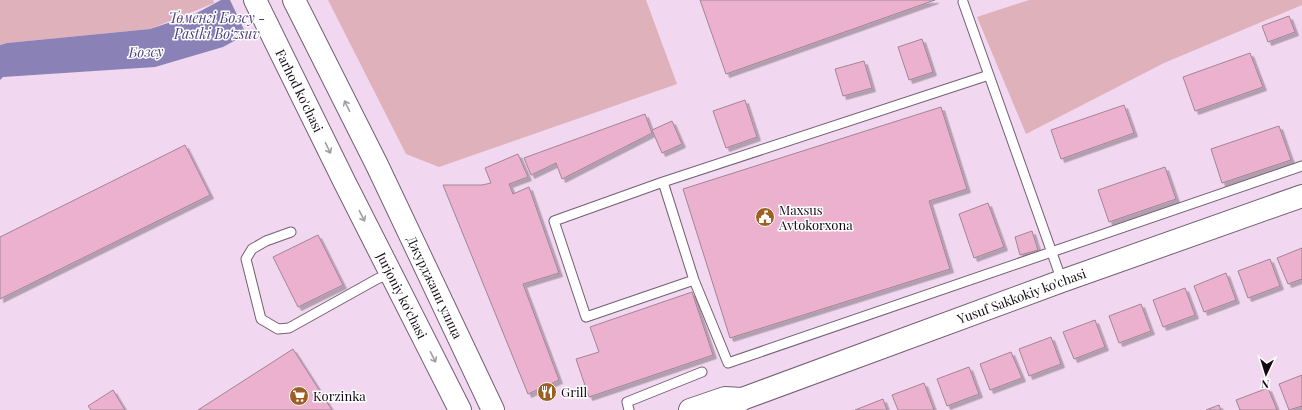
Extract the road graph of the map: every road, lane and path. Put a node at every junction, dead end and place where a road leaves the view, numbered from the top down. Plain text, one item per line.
1 (255, 0) edge
2 (294, 0) edge
3 (963, 2) dead end
4 (989, 75) junction
5 (1302, 166) edge
6 (344, 181) joint
7 (663, 182) junction
8 (1302, 196) edge
9 (290, 232) dead end
10 (1052, 252) junction
11 (391, 273) junction
12 (694, 280) junction
13 (1062, 281) junction
14 (702, 372) dead end
15 (449, 389) junction
16 (489, 402) edge
17 (735, 404) edge
18 (452, 410) edge
19 (460, 410) edge
20 (504, 410) edge
21 (630, 410) edge
22 (690, 410) edge

1 -> 6 main road, Farhod ko'chasi
16 -> 2 main road, Джурджани улица
3 - 4 lane
4 - 7 lane
4 - 10 lane
5 - 10 lane
6 -> 11 main road, Jurjoniy ko'chasi
7 - 12 lane
7 - 12 lane
8 - 13 main road, Yusuf Sakkokiy ko'chasi
9 - 11 lane
10 - 12 lane
10 - 13 lane
11 -> 15 main road, Jurjoniy ko'chasi
13 - 17 main road, Yusuf Sakkokiy ko'chasi
14 - 21 lane
15 - 18 main road
15 - 19 main road, Jurjoniy ko'chasi
16 - 20 main road
17 - 22 main road, Yusuf Sakkokiy ko'chasi

